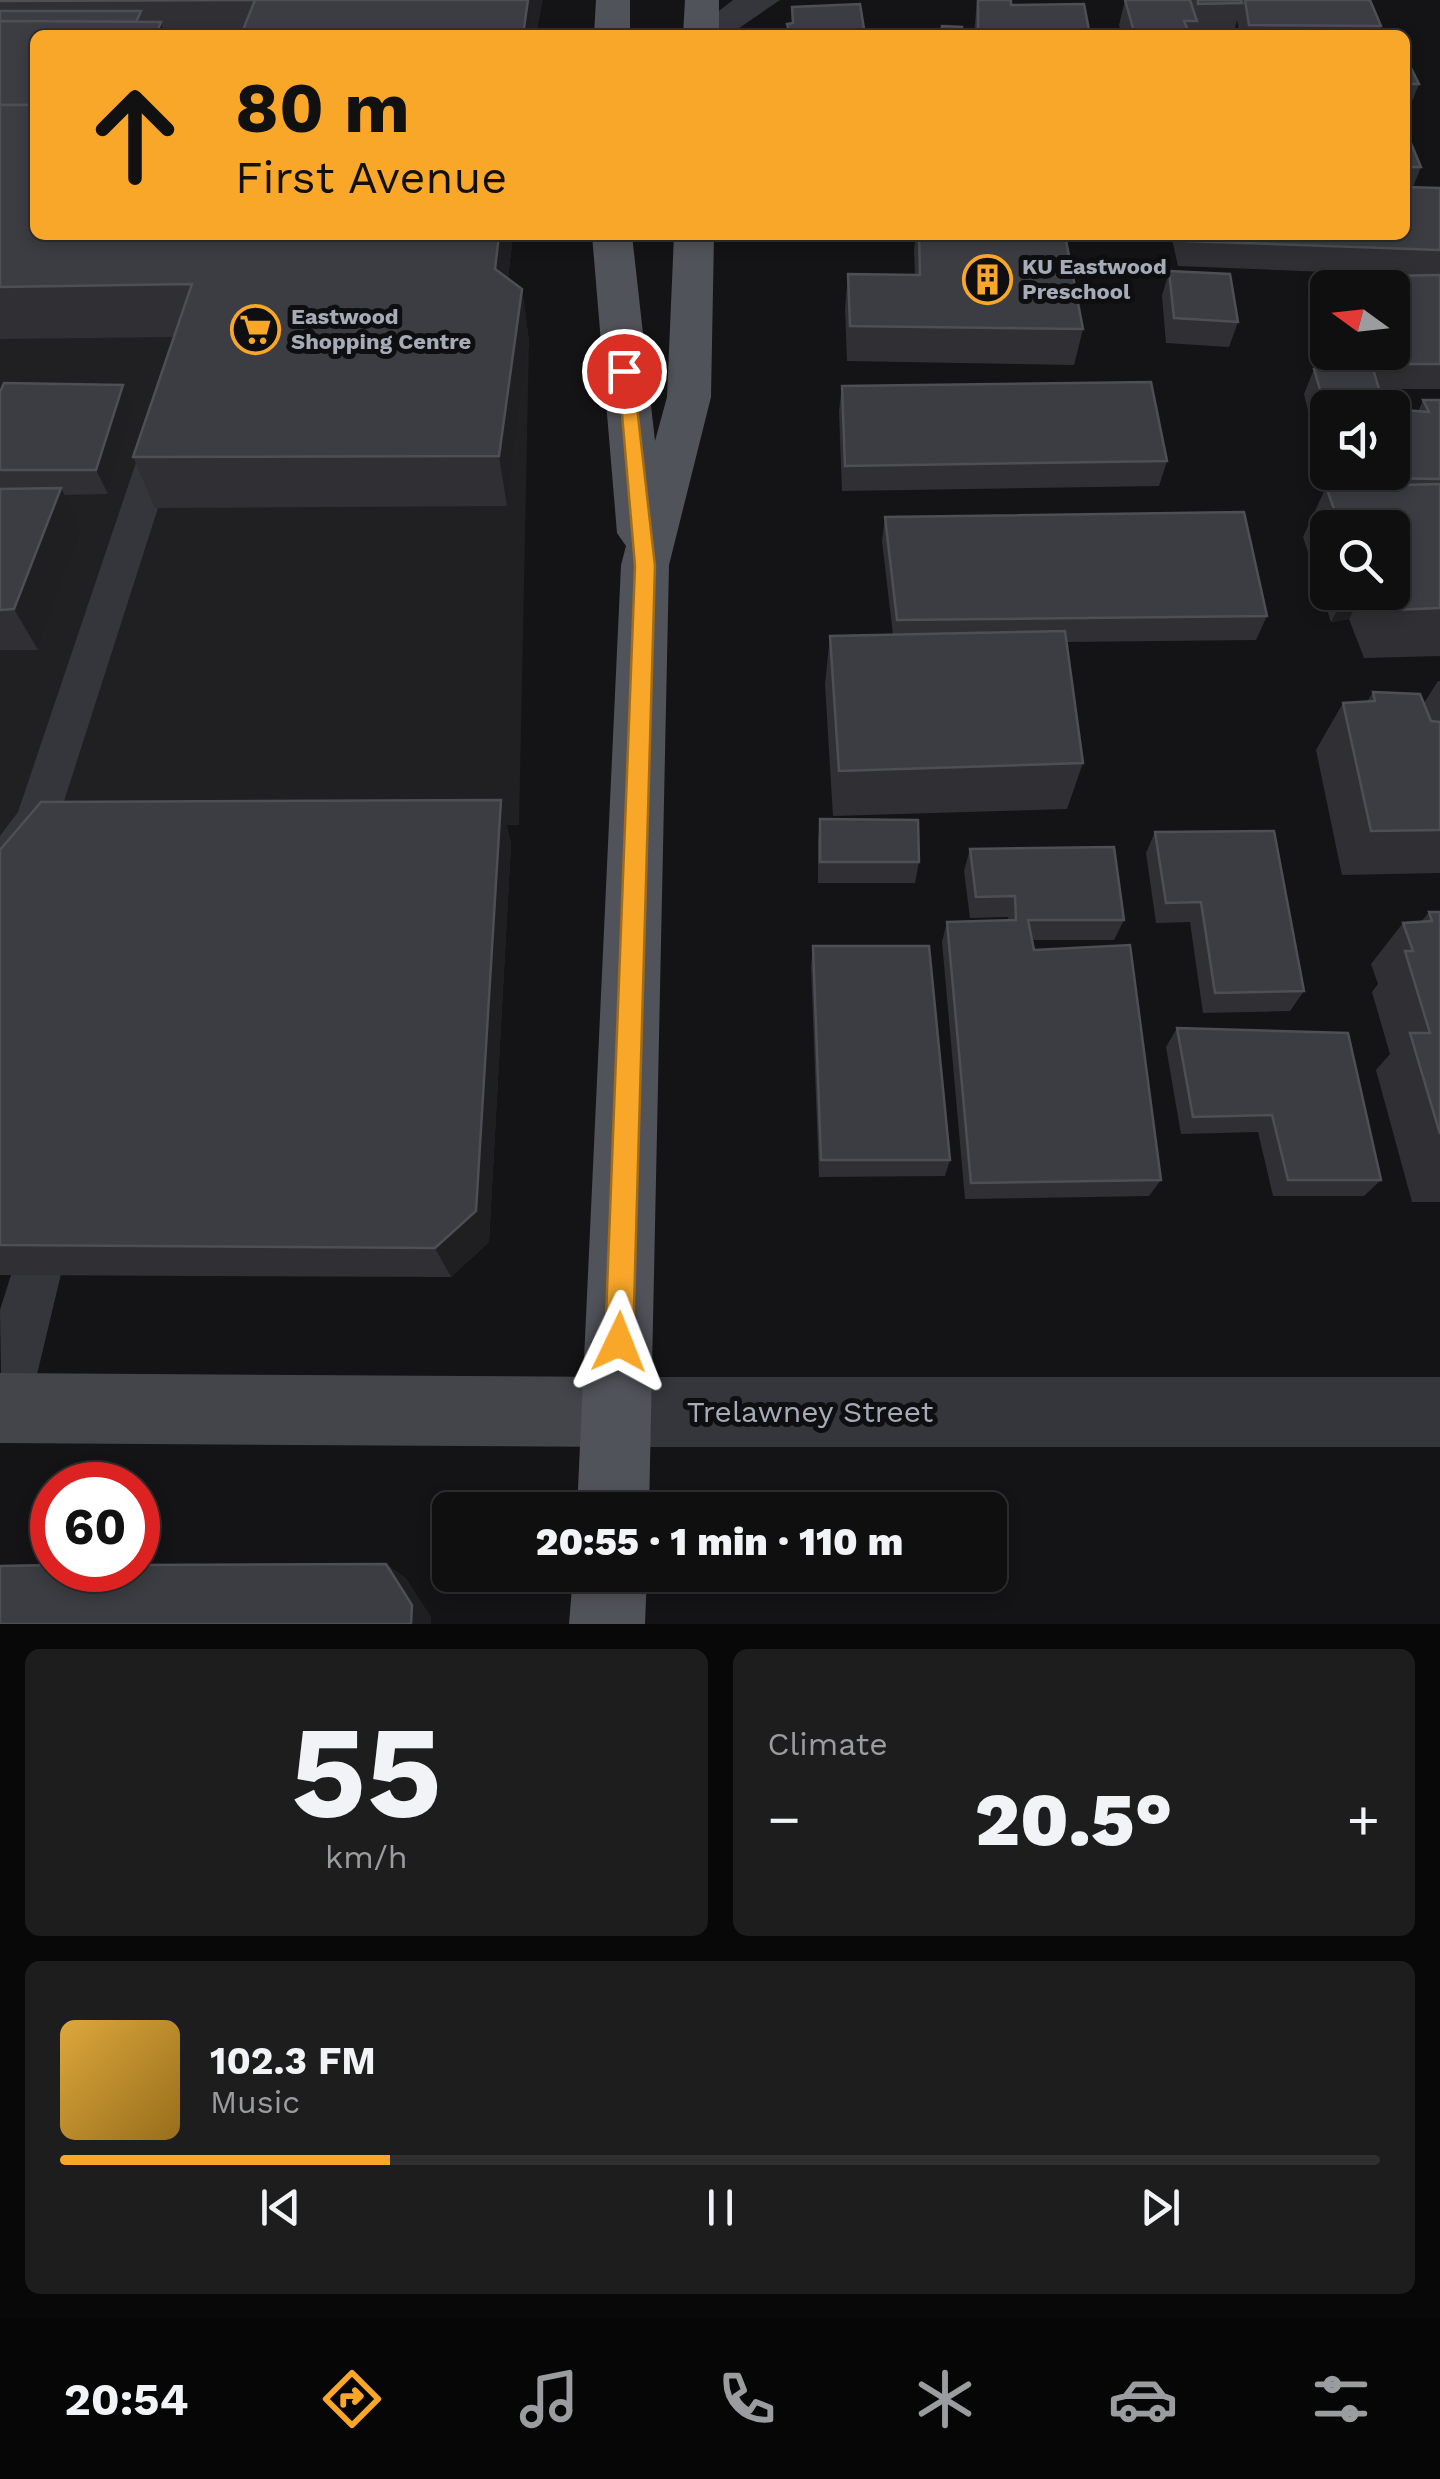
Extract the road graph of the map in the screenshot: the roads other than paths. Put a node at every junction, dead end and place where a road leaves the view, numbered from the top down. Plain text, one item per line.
1 (613, 0) edge
2 (702, 0) edge
3 (763, 0) edge
4 (612, 30) edge
5 (704, 30) edge
6 (711, 30) edge
7 (612, 240) edge
8 (694, 240) edge
9 (173, 405) edge
10 (645, 566) junction
11 (0, 870) edge
12 (35, 1274) edge
13 (1, 1408) edge
14 (616, 1412) junction
15 (1440, 1412) edge
16 (614, 1492) edge
17 (609, 1592) edge
18 (607, 1624) edge

1 - 4 main road
2 - 5 main road
3 - 6 street
7 - 10 main road
8 - 10 main road
9 - 11 lane
10 - 14 main road
12 - 13 lane
13 - 14 street, Trelawney Street
14 - 15 street, Trelawney Street
14 - 16 main road
17 - 18 main road

